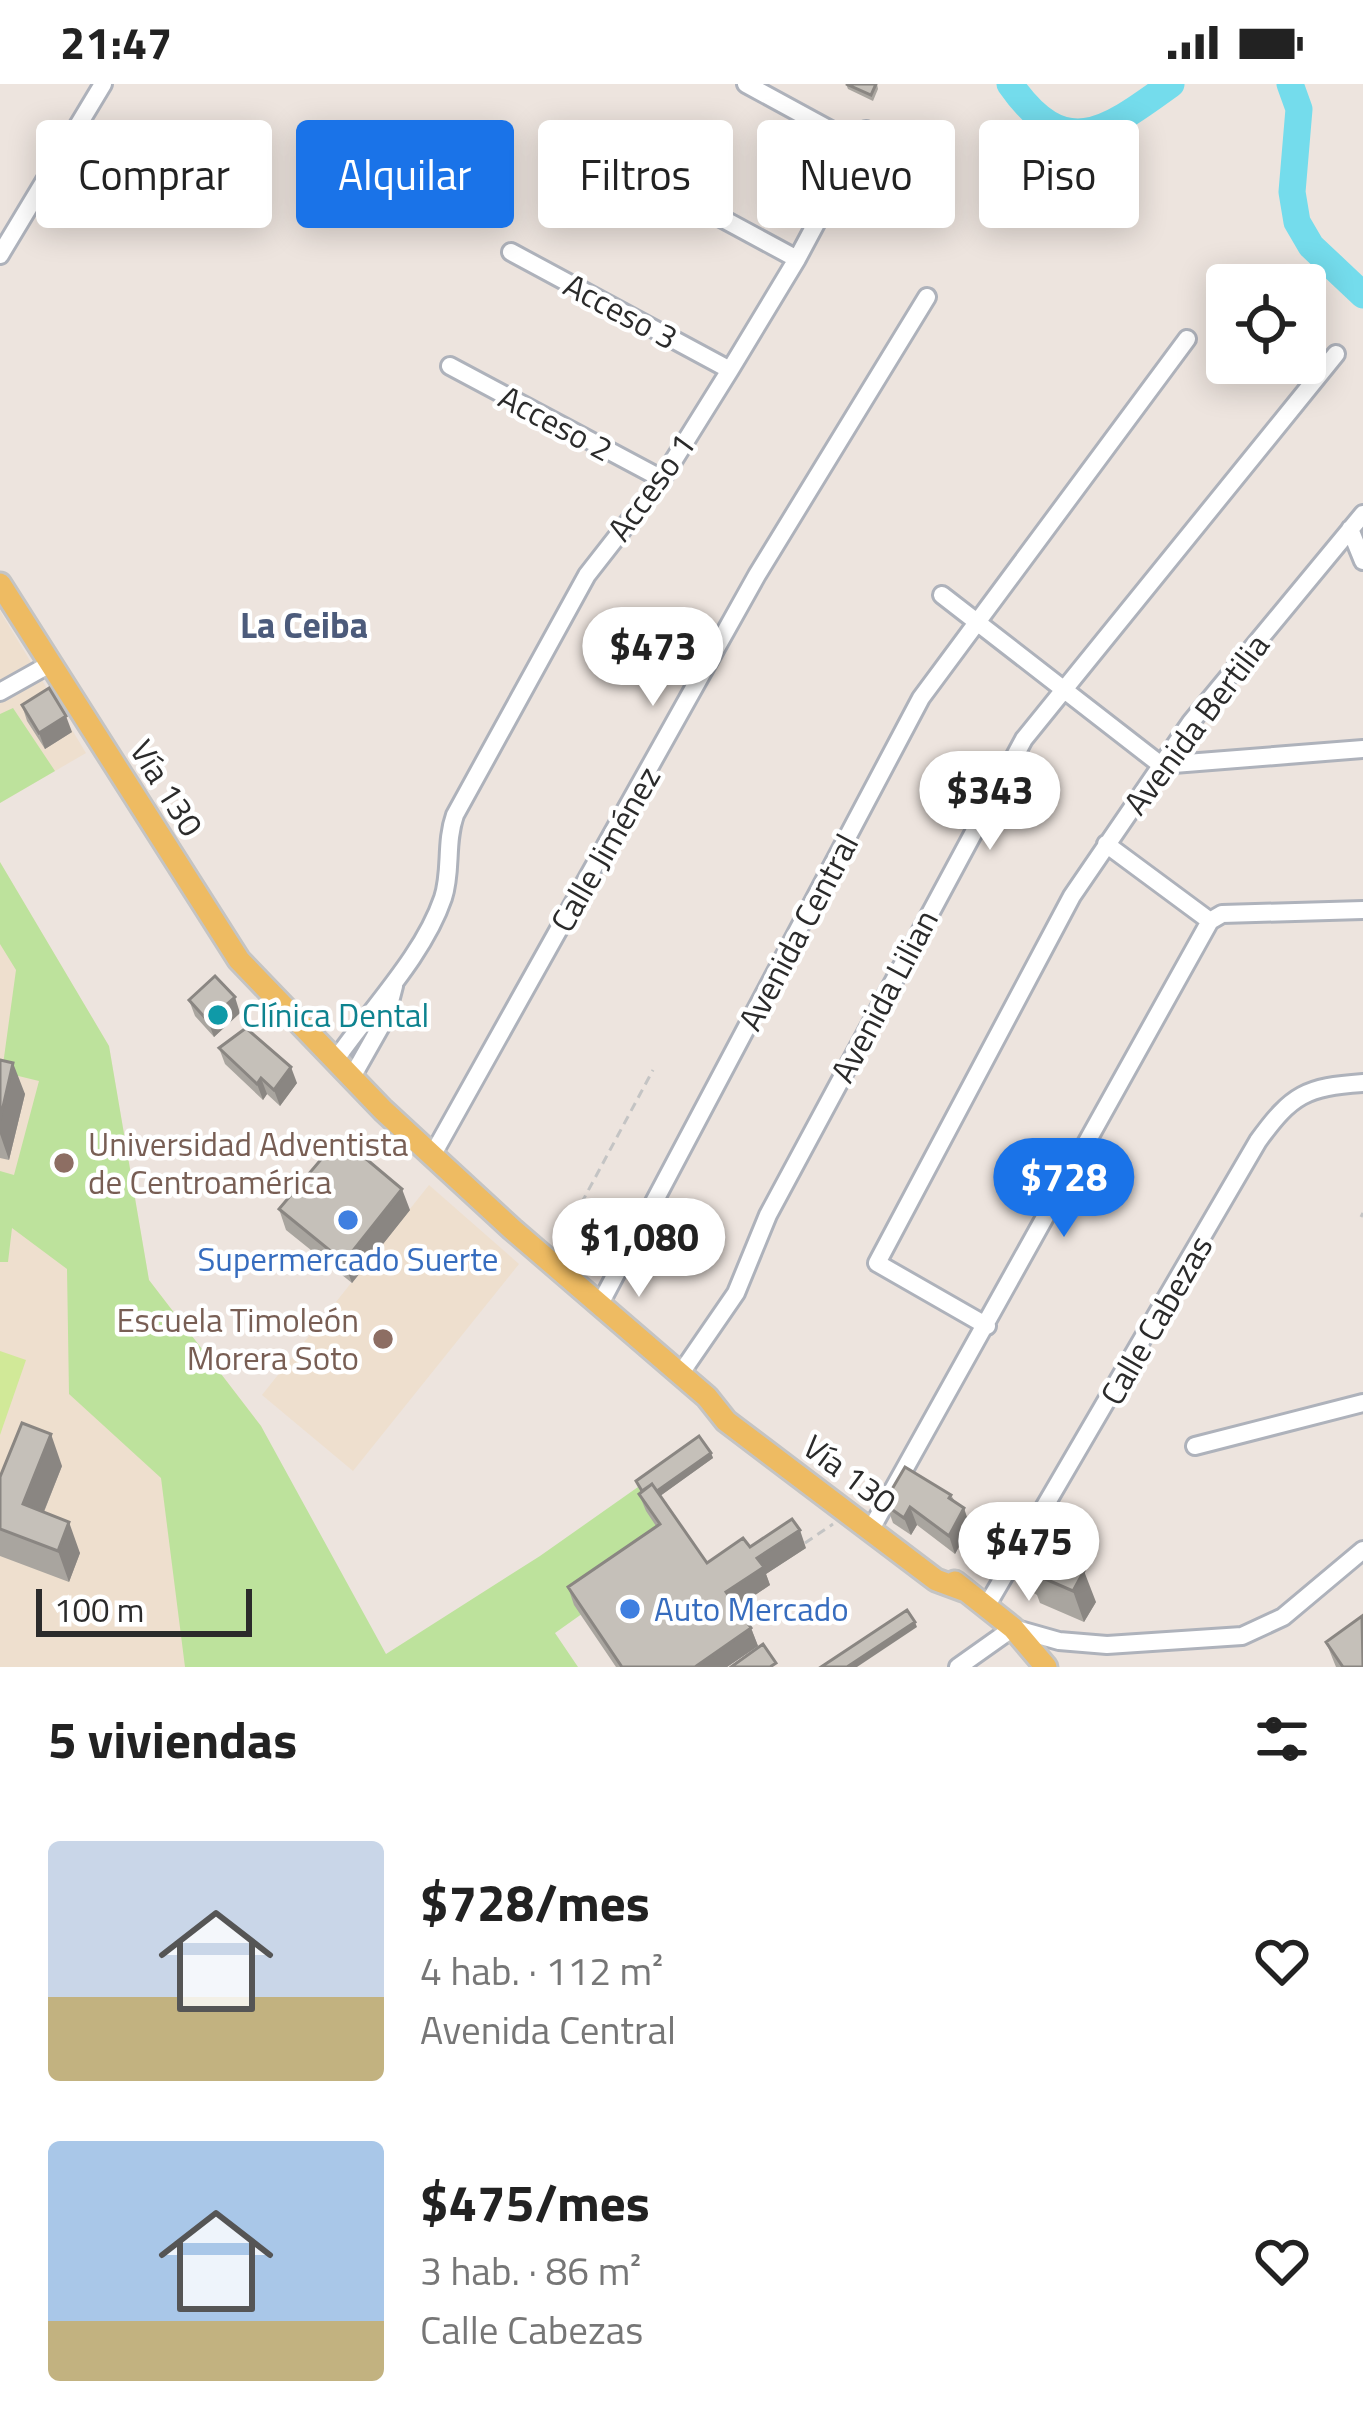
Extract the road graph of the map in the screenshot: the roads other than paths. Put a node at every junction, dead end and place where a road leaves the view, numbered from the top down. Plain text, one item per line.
1 (104, 84) edge
2 (746, 84) edge
3 (733, 224) edge
4 (512, 252) dead end
5 (0, 255) edge
6 (797, 259) junction
7 (927, 297) dead end
8 (1186, 339) dead end
9 (1336, 353) dead end
10 (450, 366) dead end
11 (730, 370) junction
12 (662, 479) junction
13 (1363, 514) edge
14 (1350, 529) junction
15 (1363, 561) edge
16 (0, 584) edge
17 (942, 595) dead end
18 (977, 619) junction
19 (47, 660) junction
20 (0, 679) edge
21 (1061, 689) junction
22 (0, 692) edge
23 (1363, 749) edge
24 (1161, 765) junction
25 (1106, 844) junction
26 (1363, 910) edge
27 (1210, 921) junction
28 (293, 1016) junction
29 (348, 1063) junction
30 (1363, 1083) edge
31 (435, 1152) junction
32 (601, 1304) junction
33 (987, 1326) junction
34 (681, 1373) junction
35 (1363, 1403) edge
36 (1195, 1446) dead end
37 (874, 1526) junction
38 (1363, 1550) edge
39 (986, 1607) junction
40 (1013, 1628) junction
41 (958, 1667) edge
42 (1046, 1667) edge

1 - 5 street
2 - 6 street, Acceso 1
3 - 6 street
4 - 11 street, Acceso 3
6 - 11 street, Acceso 1
7 - 31 street, Calle Jiménez
8 - 18 street, Avenida Central
9 - 21 street, Avenida Lilian
10 - 12 street, Acceso 2
11 - 12 street, Acceso 1
12 - 29 street, Acceso 1
13 - 14 street, Avenida Bertilia
14 - 15 street
14 - 24 street, Avenida Bertilia
16 - 19 main road, Vía 130
17 - 18 street
18 - 21 street
18 - 32 street, Avenida Central
19 - 20 street
19 - 22 street
19 - 28 main road, Vía 130
21 - 24 street
21 - 34 street, Avenida Lilian
23 - 24 street
24 - 25 street, Avenida Bertilia
25 - 27 street
25 - 33 street, Avenida Bertilia
26 - 27 street
27 - 33 street
28 - 29 main road, Vía 130
28 - 31 main road, Vía 130
29 - 31 main road, Vía 130
30 - 39 street, Calle Cabezas
31 - 32 main road, Vía 130
32 - 34 main road, Vía 130
33 - 37 street
34 - 37 main road, Vía 130
35 - 36 street
37 - 39 main road, Vía 130
38 - 40 street
39 - 40 main road, Vía 130
40 - 41 street
40 - 42 main road, Vía 130

